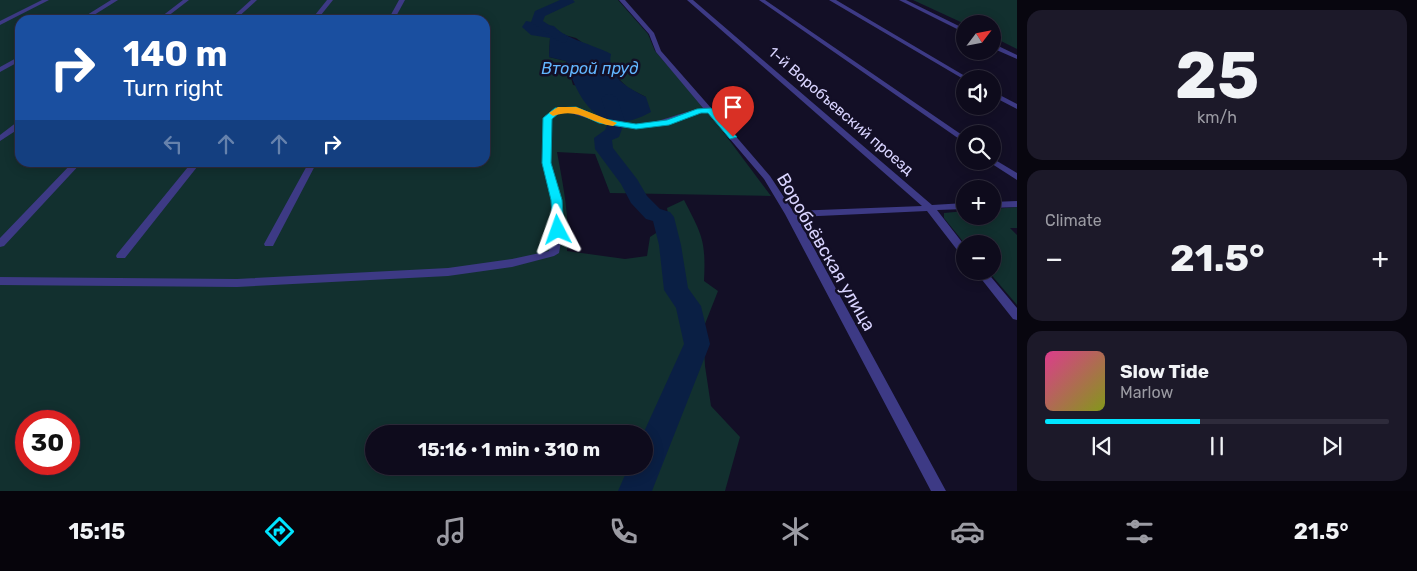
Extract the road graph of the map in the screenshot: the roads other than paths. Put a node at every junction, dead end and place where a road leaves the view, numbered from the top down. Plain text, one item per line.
1 (46, 0) edge
2 (115, 0) edge
3 (186, 0) edge
4 (254, 0) edge
5 (330, 0) edge
6 (402, 0) edge
7 (622, 0) edge
8 (690, 0) edge
9 (762, 0) edge
10 (832, 0) edge
11 (902, 0) edge
12 (16, 15) edge
13 (90, 15) edge
14 (166, 15) edge
15 (238, 15) edge
16 (318, 15) edge
17 (394, 15) edge
18 (15, 16) edge
19 (0, 23) edge
20 (956, 27) edge
21 (1001, 49) edge
22 (1017, 57) edge
23 (15, 61) edge
24 (0, 70) edge
25 (956, 73) edge
26 (1001, 98) edge
27 (1017, 108) edge
28 (711, 110) junction
29 (15, 128) edge
30 (956, 135) edge
31 (0, 139) edge
32 (1001, 166) edge
33 (73, 167) edge
34 (193, 167) edge
35 (310, 167) edge
36 (1017, 177) edge
37 (1017, 204) edge
38 (1001, 205) edge
39 (956, 206) edge
40 (929, 207) junction
41 (790, 214) junction
42 (956, 241) edge
43 (0, 244) edge
44 (269, 244) dead end
45 (120, 256) dead end
46 (987, 280) edge
47 (0, 281) edge
48 (1017, 316) edge
49 (939, 491) edge

1 - 12 street
2 - 13 street
3 - 14 street
4 - 15 street
5 - 16 street
6 - 17 street
7 - 28 street, Воробьёвская улица
8 - 40 street, 1-й Воробъевский проезд
9 - 30 street
10 - 25 street
11 - 20 street
18 - 19 street
21 - 22 street
23 - 24 street
26 - 27 street
28 - 41 street, Воробьёвская улица
28 - 47 street
29 - 31 street
32 - 36 street
33 - 43 street
34 - 45 street
35 - 44 street
37 - 38 street
39 - 40 street
40 - 41 street
40 - 42 street, 1-й Воробъевский проезд
41 - 49 street, Воробьёвская улица
46 - 48 street

